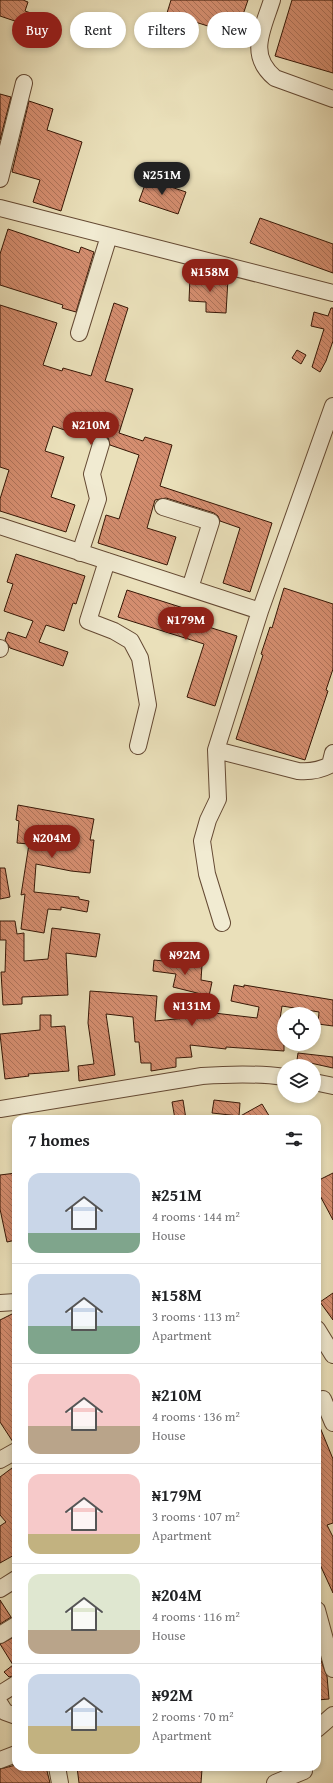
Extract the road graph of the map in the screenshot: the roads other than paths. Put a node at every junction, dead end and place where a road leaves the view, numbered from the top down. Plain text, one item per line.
1 (272, 0) edge
2 (24, 83) dead end
3 (333, 99) edge
4 (0, 179) edge
5 (0, 208) edge
6 (109, 236) junction
7 (333, 293) edge
8 (80, 333) dead end
9 (333, 408) edge
10 (101, 444) dead end
11 (163, 507) dead end
12 (0, 526) edge
13 (80, 552) junction
14 (107, 561) junction
15 (190, 588) junction
16 (260, 611) junction
17 (138, 746) dead end
18 (216, 750) junction
19 (333, 753) edge
20 (222, 923) dead end
21 (277, 1076) edge
22 (321, 1083) edge
23 (333, 1086) edge
24 (0, 1109) edge
25 (12, 1302) edge
26 (0, 1303) edge
27 (321, 1336) edge
28 (333, 1355) edge
29 (324, 1398) edge
30 (333, 1423) edge
31 (12, 1453) edge
32 (0, 1460) edge
33 (12, 1581) edge
34 (0, 1588) edge
35 (321, 1625) edge
36 (12, 1628) edge
37 (0, 1635) edge
38 (333, 1669) edge
39 (12, 1686) edge
40 (0, 1694) edge
41 (0, 1704) edge
42 (12, 1715) edge
43 (333, 1715) edge
44 (321, 1726) edge
45 (12, 1756) edge
46 (0, 1760) edge
47 (58, 1771) edge
48 (303, 1774) edge
49 (60, 1783) edge
50 (275, 1783) edge

1 - 3 street
2 - 4 street
5 - 6 street
6 - 7 street
6 - 8 street
9 - 16 street
10 - 13 street
11 - 15 street
12 - 13 street
13 - 14 street
14 - 15 street
14 - 17 street
15 - 16 street
16 - 18 street
18 - 19 street
18 - 20 street
21 - 24 street
22 - 23 street
25 - 26 street
27 - 28 street
29 - 30 street
31 - 32 street
33 - 34 street
35 - 38 street
36 - 37 street
39 - 40 street
41 - 42 street
43 - 44 street
45 - 46 street
47 - 49 street
48 - 50 street

